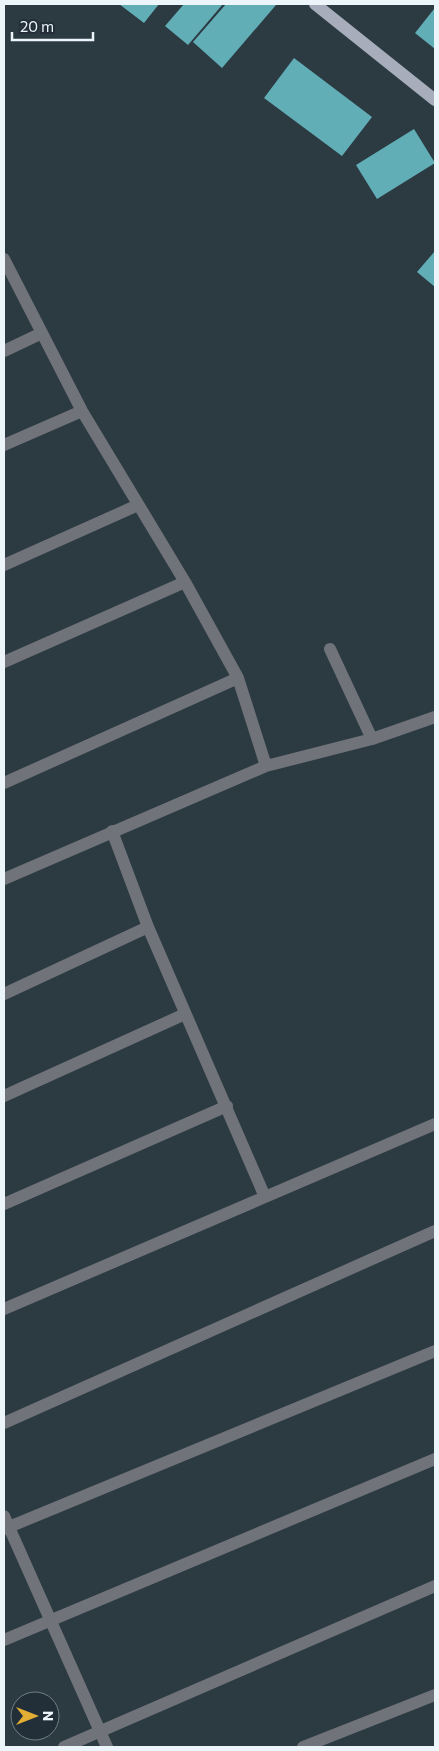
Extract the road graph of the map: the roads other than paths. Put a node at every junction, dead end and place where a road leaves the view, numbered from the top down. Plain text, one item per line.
1 (315, 4) edge
2 (435, 100) edge
3 (4, 259) edge
4 (42, 334) junction
5 (4, 351) edge
6 (82, 411) junction
7 (4, 445) edge
8 (138, 505) junction
9 (4, 565) edge
10 (185, 582) junction
11 (330, 650) dead end
12 (4, 662) edge
13 (238, 678) junction
14 (435, 718) edge
15 (372, 739) junction
16 (266, 766) junction
17 (4, 783) edge
18 (112, 831) junction
19 (4, 879) edge
20 (148, 927) junction
21 (4, 994) edge
22 (185, 1014) junction
23 (4, 1096) edge
24 (227, 1106) junction
25 (435, 1124) edge
26 (265, 1198) junction
27 (4, 1204) edge
28 (435, 1232) edge
29 (4, 1309) edge
30 (435, 1351) edge
31 (4, 1423) edge
32 (435, 1459) edge
33 (5, 1524) edge
34 (435, 1586) edge
35 (50, 1620) junction
36 (4, 1640) edge
37 (435, 1695) edge
38 (100, 1732) junction
39 (64, 1747) edge
40 (107, 1747) edge
41 (303, 1747) edge

1 - 2 main road
3 - 4 street
4 - 5 street
4 - 6 street
6 - 7 street
6 - 8 street
8 - 9 street
8 - 10 street
10 - 12 street
10 - 13 street
11 - 15 street
13 - 16 street
13 - 17 street
14 - 15 street
15 - 16 street
16 - 18 street
18 - 19 street
18 - 20 street
20 - 21 street
20 - 22 street
22 - 23 street
22 - 24 street
24 - 26 street
24 - 27 street
25 - 26 street
26 - 29 street
28 - 31 street
30 - 33 street
32 - 35 street
33 - 35 street
34 - 38 street
35 - 36 street
35 - 38 street
37 - 41 street
38 - 39 street
38 - 40 street

